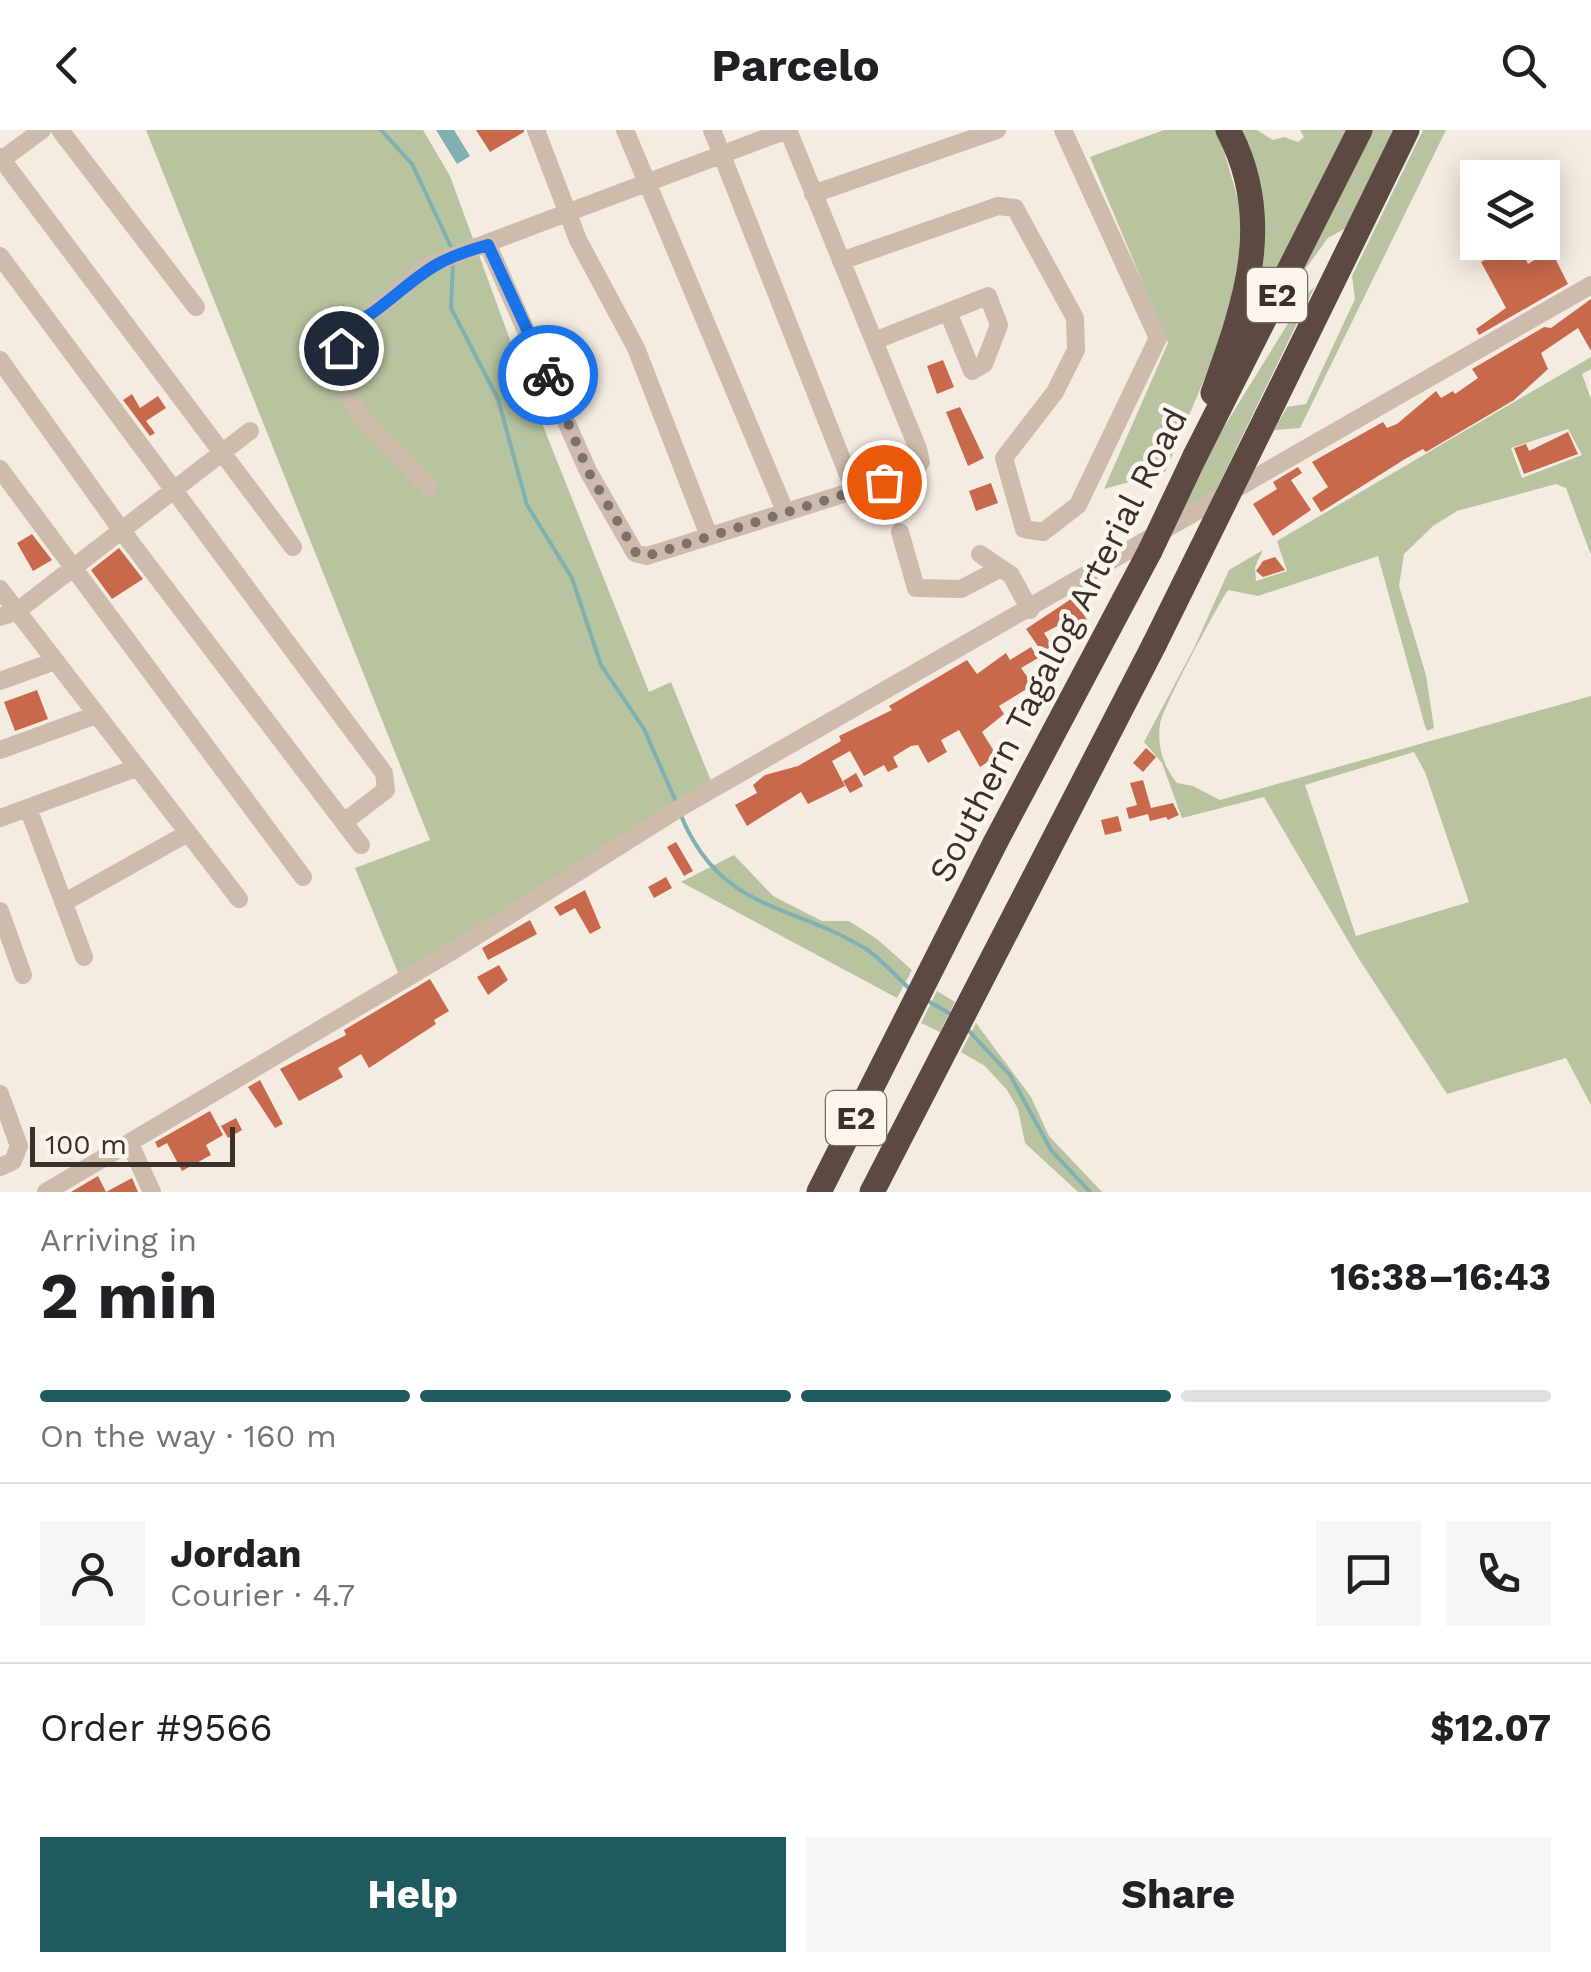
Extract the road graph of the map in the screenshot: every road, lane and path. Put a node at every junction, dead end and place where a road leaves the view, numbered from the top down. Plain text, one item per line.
1 (42, 130) edge
2 (60, 130) edge
3 (536, 130) edge
4 (625, 130) edge
5 (712, 130) edge
6 (787, 130) edge
7 (997, 130) edge
8 (1062, 130) edge
9 (1228, 130) edge
10 (1360, 130) edge
11 (1407, 130) edge
12 (723, 155) junction
13 (1, 159) edge
14 (646, 184) junction
15 (813, 194) junction
16 (567, 214) junction
17 (488, 245) junction
18 (0, 256) edge
19 (841, 261) junction
20 (1591, 285) edge
21 (196, 307) dead end
22 (948, 312) dead end
23 (874, 341) junction
24 (0, 360) edge
25 (250, 431) dead end
26 (222, 451) junction
27 (1190, 460) junction
28 (0, 469) edge
29 (429, 487) dead end
30 (854, 490) junction
31 (174, 493) junction
32 (785, 511) junction
33 (122, 531) junction
34 (900, 532) dead end
35 (710, 536) junction
36 (293, 547) dead end
37 (980, 554) dead end
38 (74, 567) junction
39 (1002, 568) junction
40 (0, 589) edge
41 (1030, 610) junction
42 (8, 615) edge
43 (55, 661) junction
44 (0, 681) edge
45 (96, 715) junction
46 (0, 750) edge
47 (136, 768) junction
48 (28, 808) junction
49 (0, 818) edge
50 (344, 822) junction
51 (188, 833) junction
52 (361, 846) dead end
53 (304, 877) dead end
54 (239, 899) dead end
55 (65, 902) junction
56 (0, 911) edge
57 (84, 957) dead end
58 (23, 975) dead end
59 (0, 1097) edge
60 (130, 1144) junction
61 (0, 1167) edge
62 (46, 1192) edge
63 (152, 1192) edge
64 (819, 1192) edge
65 (872, 1192) edge

1 - 13 street
2 - 21 street
3 - 16 street
4 - 14 street
5 - 12 street
6 - 12 street
6 - 15 street
7 - 15 street
8 - 19 street
9 - 27 highway
10 - 27 highway, Southern Tagalog Arterial Road / E2
11 - 65 highway, E2, bridge
12 - 14 street
12 - 30 street
13 - 26 street
14 - 16 street
14 - 32 street
15 - 19 street
16 - 17 street
16 - 35 street
17 - 29 street
17 - 35 street
18 - 31 street
19 - 23 street
20 - 41 street
22 - 23 street
23 - 30 street
24 - 33 street
25 - 26 street
26 - 31 street
26 - 36 street
27 - 64 highway, Southern Tagalog Arterial Road / E2, bridge
28 - 38 street
30 - 32 street
31 - 33 street
31 - 50 street
32 - 35 street
33 - 38 street
33 - 50 street
34 - 39 street
37 - 39 street
38 - 42 street
38 - 53 street
39 - 41 street
40 - 42 street
41 - 60 street
42 - 43 street
43 - 44 street
43 - 45 street
45 - 46 street
45 - 47 street
47 - 48 street
47 - 51 street
48 - 49 street
48 - 55 street
50 - 52 street
51 - 54 street
51 - 55 street
55 - 57 street
56 - 58 street
59 - 61 street
60 - 62 street
60 - 63 street

